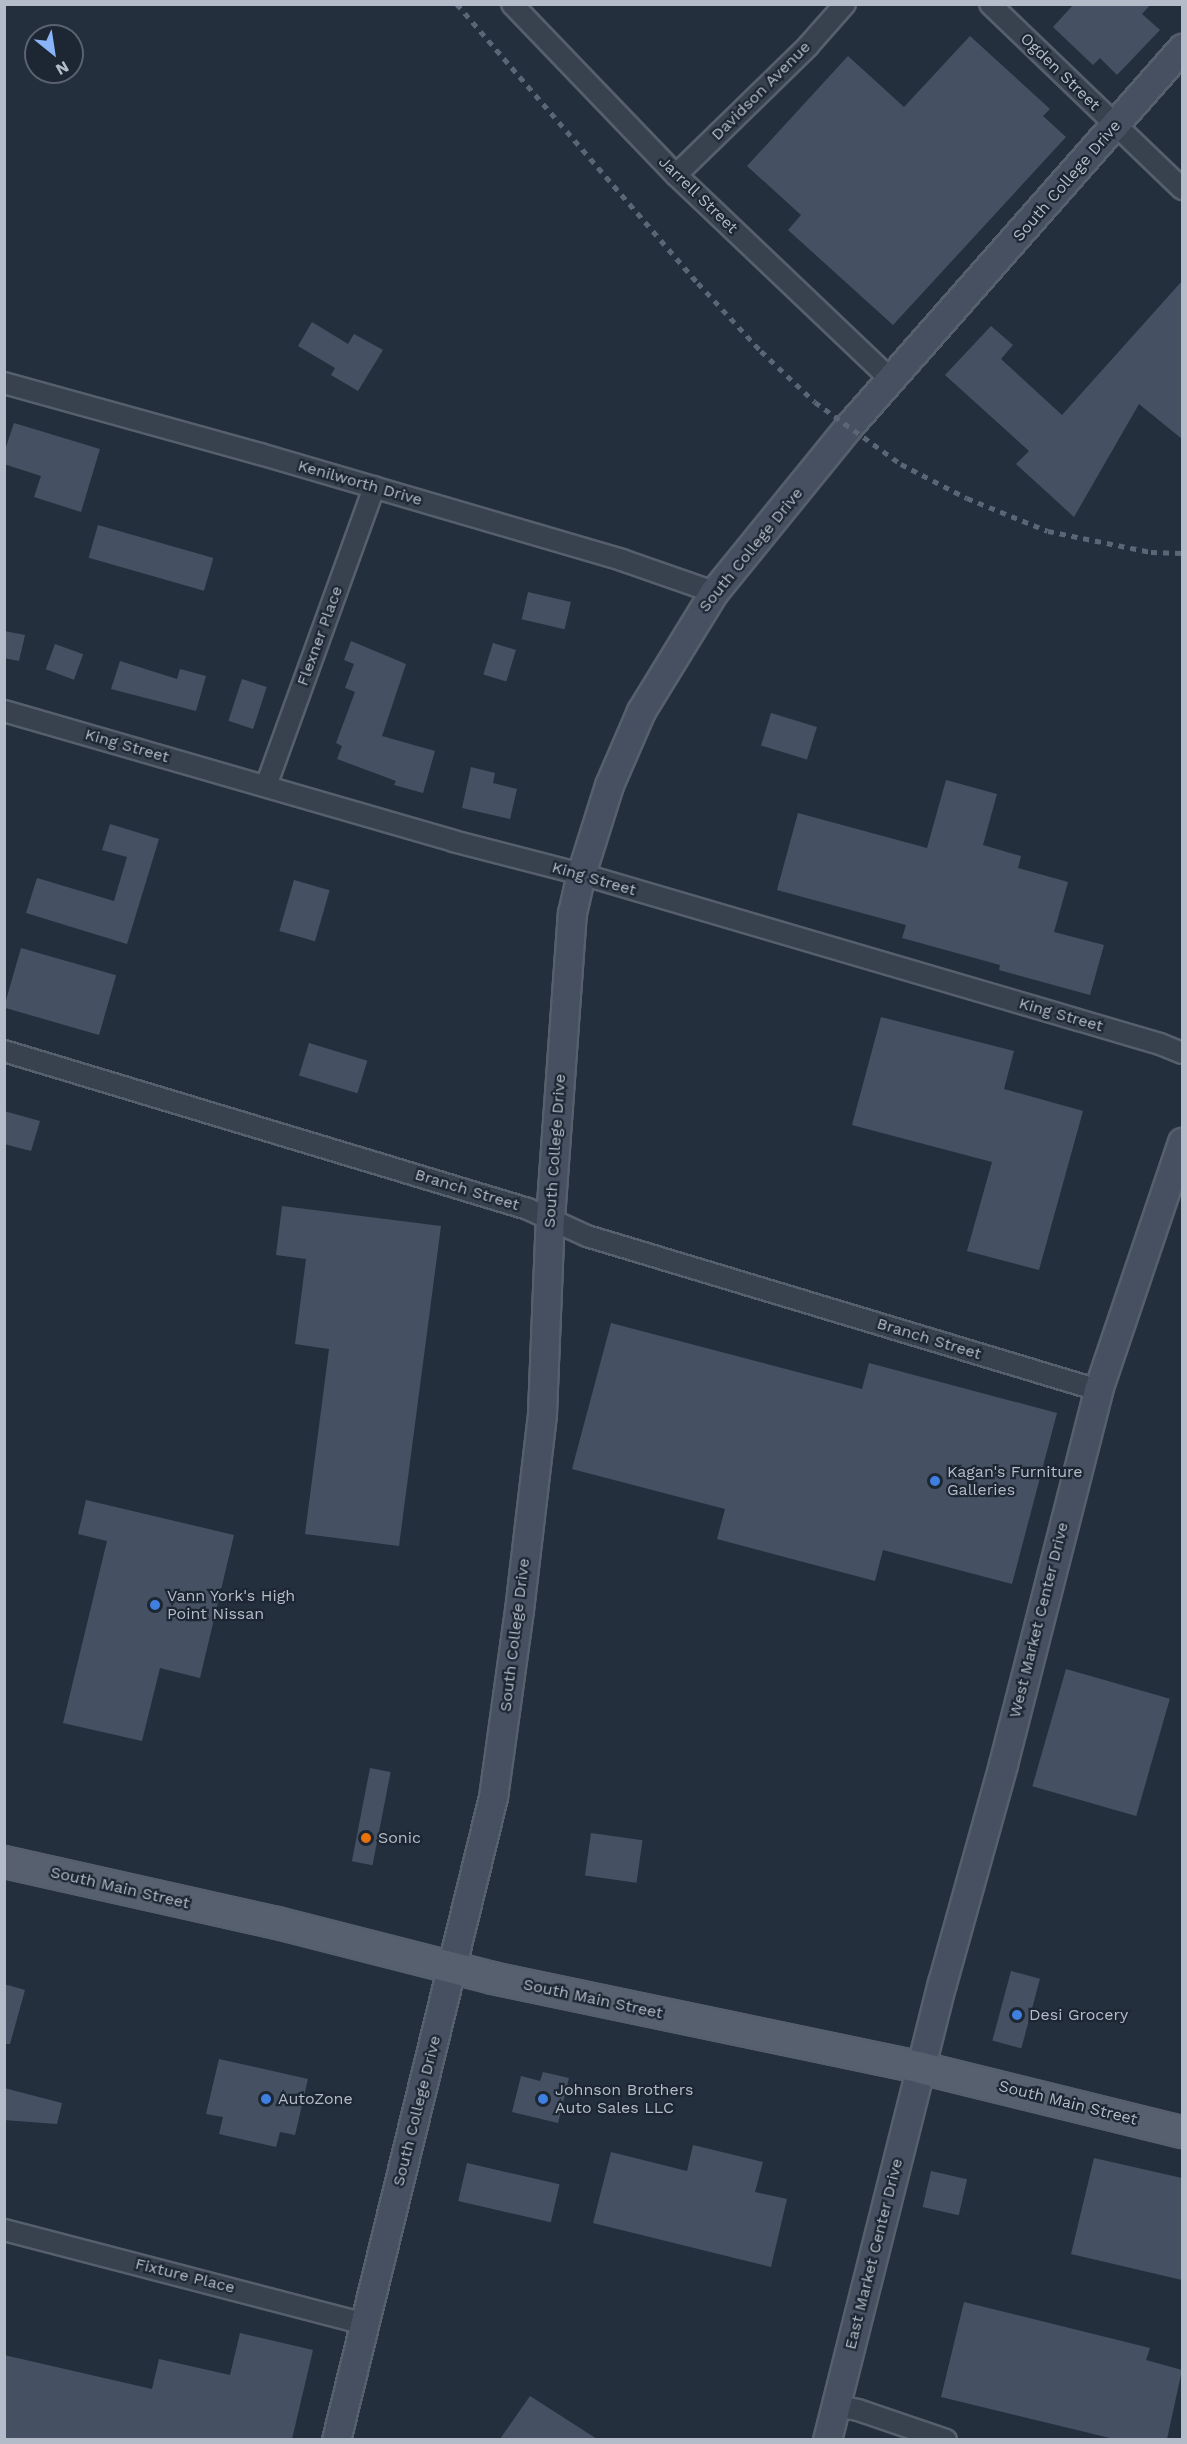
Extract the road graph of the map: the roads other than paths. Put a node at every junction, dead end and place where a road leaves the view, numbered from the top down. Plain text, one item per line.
1 (512, 4) edge
2 (845, 4) edge
3 (990, 4) edge
4 (1182, 48) edge
5 (1116, 125) junction
6 (676, 175) junction
7 (1182, 189) edge
8 (891, 380) junction
9 (4, 383) edge
10 (374, 487) junction
11 (714, 592) junction
12 (4, 711) edge
13 (266, 786) junction
14 (581, 874) junction
15 (4, 1051) edge
16 (1182, 1053) edge
17 (1182, 1142) edge
18 (550, 1218) junction
19 (1098, 1390) junction
20 (4, 1862) edge
21 (450, 1967) junction
22 (921, 2067) junction
23 (1182, 2132) edge
24 (4, 2230) edge
25 (366, 2324) junction
26 (836, 2406) junction
27 (336, 2439) edge
28 (827, 2439) edge
29 (946, 2439) edge

1 - 6 street, Jarrell Street
2 - 6 street, Davidson Avenue
3 - 5 street, Ogden Street
4 - 5 main road, South College Drive
5 - 7 street, Ogden Street
5 - 8 main road, South College Drive
6 - 8 street, Jarrell Street
8 - 11 main road, South College Drive
9 - 10 street, Kenilworth Drive
10 - 11 street, Kenilworth Drive
10 - 13 street, Flexner Place
11 - 14 main road, South College Drive
12 - 13 street, King Street
13 - 14 street, King Street
14 - 16 street, King Street
14 - 18 main road, South College Drive
15 - 18 street, Branch Street
17 - 19 main road, West Market Center Drive
18 - 19 street, Branch Street
18 - 21 main road, South College Drive
19 - 22 main road, West Market Center Drive
20 - 21 main road, South Main Street
21 - 22 main road, South Main Street
21 - 25 main road, South College Drive
22 - 23 main road, South Main Street
22 - 26 main road, East Market Center Drive
24 - 25 street, Fixture Place
25 - 27 main road, South College Drive
26 - 28 main road, East Market Center Drive
26 - 29 street

